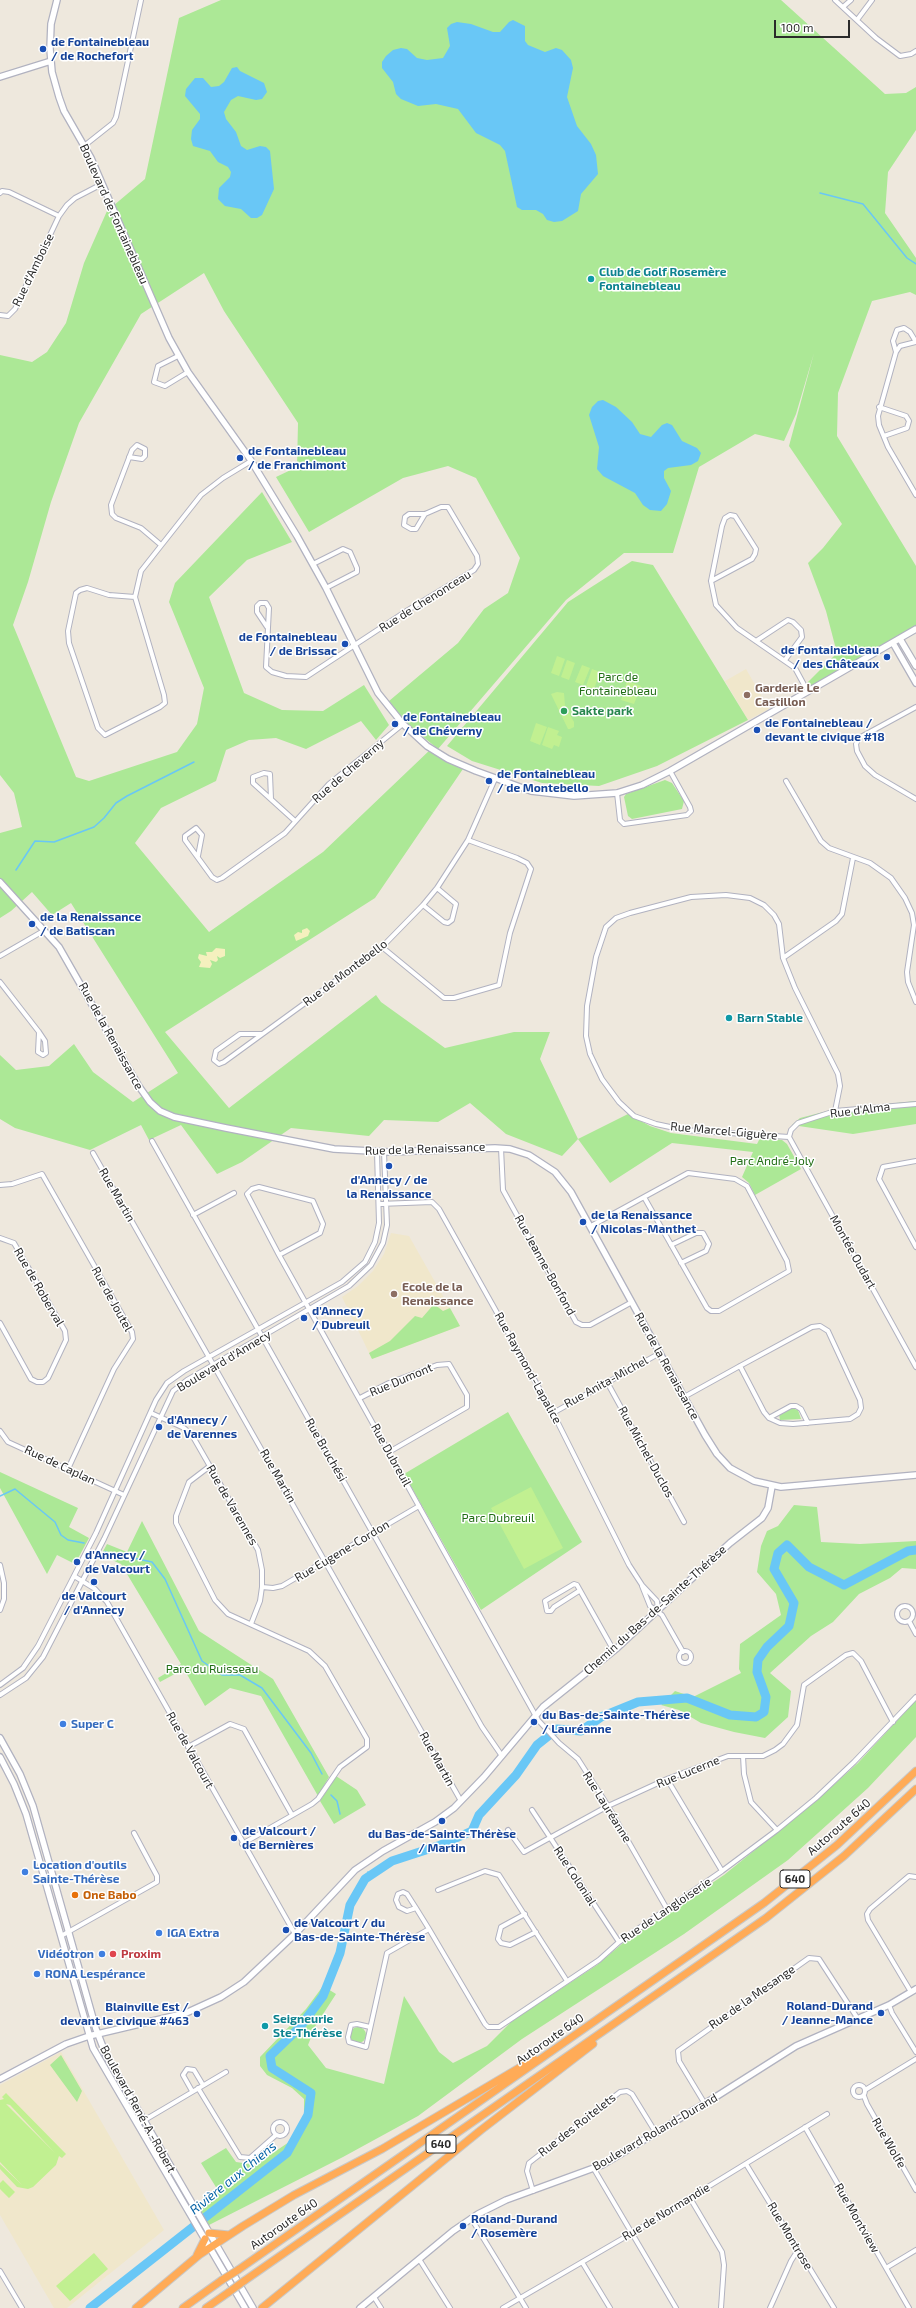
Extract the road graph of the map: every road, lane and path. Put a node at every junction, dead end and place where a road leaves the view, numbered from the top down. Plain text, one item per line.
1 (57, 0) edge
2 (141, 0) edge
3 (835, 0) edge
4 (851, 0) edge
5 (872, 0) edge
6 (843, 8) junction
7 (857, 20) junction
8 (916, 51) edge
9 (51, 61) junction
10 (0, 77) edge
11 (84, 146) junction
12 (102, 184) junction
13 (0, 193) edge
14 (59, 216) junction
15 (0, 315) edge
16 (916, 342) edge
17 (896, 352) junction
18 (178, 356) junction
19 (188, 372) junction
20 (879, 406) junction
21 (884, 436) junction
22 (129, 457) junction
23 (251, 460) junction
24 (916, 495) edge
25 (425, 514) junction
26 (161, 545) junction
27 (313, 564) junction
28 (711, 582) junction
29 (326, 588) junction
30 (135, 597) junction
31 (267, 627) junction
32 (916, 629) edge
33 (900, 639) junction
34 (756, 641) junction
35 (893, 643) junction
36 (354, 646) junction
37 (785, 660) junction
38 (916, 666) edge
39 (916, 683) edge
40 (808, 692) junction
41 (916, 707) edge
42 (403, 724) junction
43 (670, 772) junction
44 (495, 779) junction
45 (786, 781) dead end
46 (617, 793) junction
47 (271, 799) junction
48 (916, 799) edge
49 (295, 821) junction
50 (468, 840) junction
51 (198, 856) junction
52 (853, 858) junction
53 (0, 882) edge
54 (437, 888) junction
55 (423, 905) junction
56 (45, 930) junction
57 (382, 946) junction
58 (0, 956) edge
59 (784, 958) junction
60 (0, 982) edge
61 (916, 1002) edge
62 (39, 1032) junction
63 (262, 1034) junction
64 (916, 1104) edge
65 (835, 1111) junction
66 (789, 1137) junction
67 (152, 1141) dead end
68 (501, 1148) junction
69 (377, 1152) junction
70 (384, 1152) junction
71 (93, 1153) dead end
72 (916, 1161) edge
73 (0, 1184) edge
74 (234, 1193) dead end
75 (644, 1196) junction
76 (387, 1203) junction
77 (379, 1204) junction
78 (193, 1215) junction
79 (591, 1226) junction
80 (0, 1238) edge
81 (672, 1245) junction
82 (916, 1247) edge
83 (279, 1255) junction
84 (681, 1263) junction
85 (306, 1302) junction
86 (632, 1302) junction
87 (310, 1310) junction
88 (0, 1323) edge
89 (258, 1329) junction
90 (262, 1338) junction
91 (660, 1353) junction
92 (209, 1356) junction
93 (214, 1365) junction
94 (740, 1366) junction
95 (916, 1367) edge
96 (607, 1382) junction
97 (684, 1397) junction
98 (360, 1398) junction
99 (553, 1412) junction
100 (151, 1413) junction
101 (160, 1417) junction
102 (769, 1418) junction
103 (808, 1423) junction
104 (0, 1431) edge
105 (389, 1452) junction
106 (210, 1466) junction
107 (68, 1469) junction
108 (916, 1475) edge
109 (772, 1486) junction
110 (115, 1491) junction
111 (124, 1495) junction
112 (419, 1506) junction
113 (684, 1522) dead end
114 (373, 1532) junction
115 (326, 1560) junction
116 (0, 1565) edge
117 (74, 1576) junction
118 (83, 1581) junction
119 (642, 1585) junction
120 (262, 1587) junction
121 (579, 1591) junction
122 (0, 1610) edge
123 (658, 1610) junction
124 (908, 1621) dead end
125 (251, 1624) junction
126 (916, 1634) edge
127 (614, 1651) junction
128 (683, 1652) dead end
129 (0, 1685) edge
130 (0, 1695) edge
131 (916, 1697) edge
132 (536, 1715) junction
133 (893, 1722) junction
134 (0, 1738) edge
135 (188, 1747) junction
136 (502, 1756) junction
137 (743, 1756) junction
138 (0, 1757) edge
139 (916, 1771) edge
140 (667, 1779) junction
141 (916, 1789) edge
142 (461, 1801) junction
143 (608, 1806) junction
144 (532, 1810) dead end
145 (292, 1815) junction
146 (508, 1830) dead end
147 (777, 1830) junction
148 (134, 1833) dead end
149 (550, 1837) junction
150 (242, 1844) junction
151 (722, 1872) junction
152 (916, 1877) edge
153 (438, 1890) dead end
154 (416, 1908) junction
155 (667, 1909) junction
156 (525, 1914) junction
157 (429, 1929) junction
158 (69, 1930) junction
159 (536, 1932) junction
160 (295, 1934) junction
161 (60, 1936) junction
162 (619, 1942) junction
163 (567, 1981) junction
164 (914, 1990) edge
165 (889, 2005) junction
166 (638, 2007) junction
167 (858, 2019) junction
168 (370, 2027) junction
169 (582, 2030) junction
170 (98, 2034) junction
171 (89, 2036) junction
172 (916, 2052) edge
173 (916, 2059) edge
174 (226, 2072) dead end
175 (0, 2079) edge
176 (203, 2085) junction
177 (198, 2088) junction
178 (865, 2090) junction
179 (192, 2091) junction
180 (864, 2096) junction
181 (705, 2104) junction
182 (827, 2114) dead end
183 (144, 2121) junction
184 (138, 2124) junction
185 (805, 2127) junction
186 (656, 2134) junction
187 (276, 2135) dead end
188 (746, 2164) junction
189 (594, 2169) junction
190 (916, 2190) edge
191 (533, 2191) junction
192 (690, 2198) junction
193 (472, 2218) junction
194 (202, 2228) junction
195 (632, 2233) junction
196 (229, 2234) junction
197 (207, 2236) junction
198 (212, 2246) junction
199 (798, 2250) junction
200 (916, 2250) edge
201 (196, 2257) junction
202 (419, 2259) junction
203 (582, 2262) junction
204 (886, 2268) junction
205 (0, 2270) edge
206 (374, 2297) junction
207 (520, 2298) junction
208 (22, 2308) edge
209 (136, 2308) edge
210 (182, 2308) edge
211 (206, 2308) edge
212 (245, 2308) edge
213 (253, 2308) edge
214 (262, 2308) edge
215 (360, 2308) edge
216 (381, 2308) edge
217 (450, 2308) edge
218 (503, 2308) edge
219 (526, 2308) edge
220 (610, 2308) edge
221 (676, 2308) edge
222 (721, 2308) edge
223 (770, 2308) edge
224 (834, 2308) edge
225 (909, 2308) edge

1 - 9 street, Boulevard de Fontainebleau
2 - 11 street
3 - 6 street
4 - 6 street
5 - 7 street
6 - 7 street
7 - 8 street
9 - 10 street
9 - 11 street, Boulevard de Fontainebleau
11 - 12 street, Boulevard de Fontainebleau
12 - 14 street, Rue d'Amboise
12 - 18 street, Boulevard de Fontainebleau
13 - 14 street
14 - 15 street, Rue d'Amboise
16 - 17 street
16 - 17 street
17 - 20 street
18 - 19 street, Boulevard de Fontainebleau
18 - 19 street
19 - 23 street, Boulevard de Fontainebleau
20 - 21 street
20 - 21 street
21 - 24 street
22 - 22 street
22 - 26 street
23 - 26 street
23 - 27 street, Boulevard de Fontainebleau
25 - 25 street, Rue de Chenonceau
25 - 36 street, Rue de Chenonceau
26 - 30 street
27 - 29 street, Boulevard de Fontainebleau
27 - 29 street
28 - 28 street
28 - 34 street
29 - 36 street, Boulevard de Fontainebleau
30 - 30 street
31 - 31 street
31 - 36 street
32 - 33 street, Boulevard de Fontainebleau
33 - 35 street, Boulevard de Fontainebleau
33 - 38 street
34 - 37 street
34 - 37 street
35 - 39 street
35 - 40 street, Boulevard de Fontainebleau
36 - 42 street, Boulevard de Fontainebleau
37 - 40 street
40 - 43 street, Boulevard de Fontainebleau
41 - 48 street
42 - 44 street, Boulevard de Fontainebleau
42 - 49 street, Rue de Cheverny
43 - 46 street, Boulevard de Fontainebleau
43 - 46 street
44 - 46 street, Boulevard de Fontainebleau
44 - 50 street, Rue de Montebello
45 - 52 street
47 - 47 street
47 - 49 street
49 - 51 street, Rue de Cheverny
50 - 54 street, Rue de Montebello
50 - 57 street
51 - 51 street, Rue de Cheverny
52 - 59 street
52 - 61 street
53 - 56 street, Rue de la Renaissance
54 - 55 street, Rue de Montebello
54 - 55 street
55 - 57 street, Rue de Montebello
56 - 58 street
56 - 69 street, Rue de la Renaissance
57 - 63 street, Rue de Montebello
59 - 65 street, Rue Marcel-Giguère
59 - 66 street, Rue Marcel-Giguère
60 - 62 street
62 - 62 street
63 - 63 street, Rue de Montebello
64 - 65 street, Rue d'Alma
65 - 66 street, Rue d'Alma
66 - 95 street, Montée Oudart
67 - 78 street, Rue Bruchési
68 - 70 street, Rue de la Renaissance
68 - 79 street, Rue de la Renaissance
68 - 86 street, Rue Jeanne-Bonfond
69 - 70 street, Rue de la Renaissance
69 - 77 street, Boulevard d'Annecy
70 - 76 street, Boulevard d'Annecy
71 - 92 street, Rue Martin
72 - 82 street
73 - 107 street, Rue de Joutel
74 - 78 street
75 - 79 street
75 - 81 street
75 - 84 street
76 - 77 street, Rue Raymond-Lapalice
76 - 87 street, Boulevard d'Annecy
76 - 99 street, Rue Raymond-Lapalice
77 - 85 street, Boulevard d'Annecy
78 - 89 street, Rue Bruchési
79 - 86 street, Rue de la Renaissance
80 - 88 street, Rue de Roberval
81 - 84 street
81 - 84 street
83 - 83 street, Rue Dubreuil
83 - 85 street, Rue Dubreuil
85 - 87 street, Rue Dubreuil
85 - 89 street, Boulevard d'Annecy
86 - 91 street, Rue de la Renaissance
87 - 90 street, Boulevard d'Annecy
87 - 98 street, Rue Dubreuil
89 - 90 street, Rue Bruchési
89 - 92 street, Boulevard d'Annecy
90 - 93 street, Boulevard d'Annecy
90 - 114 street, Rue Bruchési
91 - 96 street, Rue Anita-Michel
91 - 97 street, Rue de la Renaissance
92 - 93 street, Rue Martin
92 - 100 street, Boulevard d'Annecy
93 - 101 street, Boulevard d'Annecy
93 - 115 street, Rue Martin
94 - 97 street
94 - 102 street
94 - 103 street
96 - 99 street, Rue Anita-Michel
96 - 113 street, Rue Michel-Duclos
97 - 109 street, Rue de la Renaissance
98 - 105 street, Rue Dubreuil
98 - 105 street, Rue Dumont
99 - 119 street, Rue Raymond-Lapalice
100 - 101 street, Rue de Varennes
100 - 110 street, Boulevard d'Annecy
101 - 106 street, Rue de Varennes
101 - 111 street, Boulevard d'Annecy
102 - 103 street
102 - 103 street
104 - 107 street, Rue de Caplan
105 - 112 street, Rue Dubreuil
106 - 120 street, Rue de Varennes
106 - 125 street
107 - 110 street, Rue de Caplan
108 - 109 street
109 - 123 street, Chemin du Bas-de-Sainte-Thérèse
110 - 111 street, Rue de Caplan
110 - 117 street, Boulevard d'Annecy
111 - 118 street, Boulevard d'Annecy
112 - 114 street, Rue Eugene-Cordon
112 - 132 street, Rue Dubreuil
114 - 115 street, Rue Eugene-Cordon
114 - 136 street, Rue Bruchési
115 - 120 street, Rue Eugene-Cordon
115 - 142 street, Rue Martin
116 - 122 street
117 - 118 street, Rue de Valcourt
117 - 129 street, Boulevard d'Annecy
118 - 130 street, Boulevard d'Annecy
118 - 135 street, Rue de Valcourt
119 - 123 street, Rue Raymond-Lapalice
119 - 123 street, Rue Raymond-Lapalice
120 - 125 street, Rue de Varennes
121 - 121 street
121 - 127 street
123 - 127 street, Chemin du Bas-de-Sainte-Thérèse
123 - 128 street, Rue Raymond-Lapalice
124 - 126 street
125 - 145 street
127 - 132 street, Chemin du Bas-de-Sainte-Thérèse
131 - 133 street, Rue de Langloiserie
132 - 136 street, Chemin du Bas-de-Sainte-Thérèse
132 - 143 street, Rue Lauréanne
133 - 137 street, Rue Lucerne
133 - 147 street, Rue de Langloiserie
134 - 158 street, Boulevard René-A.-Robert
135 - 145 street
135 - 150 street, Rue de Valcourt
136 - 142 street, Chemin du Bas-de-Sainte-Thérèse
137 - 140 street, Rue Lucerne
137 - 147 street
138 - 161 street, Boulevard René-A.-Robert
139 - 169 highway, Autoroute 640 / 640
140 - 143 street, Rue Lucerne
140 - 151 street
141 - 166 highway, Autoroute 640 / 640
142 - 160 street, Chemin du Bas-de-Sainte-Thérèse
143 - 149 street, Rue Lucerne
143 - 155 street, Rue Lauréanne
144 - 149 street, Rue Colonial
145 - 150 street
146 - 149 street, Rue Lucerne
147 - 151 street, Rue de Langloiserie
148 - 158 street
149 - 162 street, Rue Colonial
150 - 160 street, Rue de Valcourt
151 - 155 street, Rue de Langloiserie
152 - 164 street
153 - 156 street
154 - 154 street, Rue de Langloiserie
154 - 157 street, Rue de Langloiserie
155 - 162 street, Rue de Langloiserie
156 - 159 street
156 - 159 street
157 - 163 street, Rue de Langloiserie
157 - 168 street
158 - 161 street
158 - 170 street, Boulevard René-A.-Robert
159 - 163 street
160 - 170 street, Chemin du Bas-de-Sainte-Thérèse
161 - 171 street, Boulevard René-A.-Robert
162 - 163 street, Rue de Langloiserie
164 - 165 street, Boulevard Roland-Durand
165 - 167 street, Boulevard Roland-Durand
165 - 172 street
166 - 211 highway, Autoroute 640 / 640, bridge
166 - 214 highway
167 - 181 street, Boulevard Roland-Durand
167 - 181 street, Rue de la Mesange
168 - 168 street
169 - 196 highway
169 - 210 highway, Autoroute 640 / 640, bridge
170 - 171 street, Chemin du Bas-de-Sainte-Thérèse
170 - 183 street, Boulevard René-A.-Robert
171 - 175 street, Chemin du Bas-de-Sainte-Thérèse
171 - 184 street, Boulevard René-A.-Robert
173 - 178 street
174 - 176 street
176 - 177 street
176 - 179 street
177 - 179 street
177 - 187 street
178 - 180 street
178 - 180 street, Rue Wolfe
179 - 183 street
180 - 190 street, Rue Wolfe
181 - 186 street, Boulevard Roland-Durand
182 - 185 street, Rue de Normandie
183 - 184 street
183 - 194 street, Boulevard René-A.-Robert
184 - 194 street, Boulevard René-A.-Robert
185 - 188 street, Rue de Normandie
185 - 204 street, Rue Montview
186 - 189 street, Boulevard Roland-Durand
186 - 191 street, Rue des Roitelets
188 - 192 street, Rue de Normandie
188 - 199 street, Rue Montrose
189 - 191 street, Boulevard Roland-Durand
189 - 195 street
191 - 193 street, Boulevard Roland-Durand
192 - 195 street, Rue de Normandie
192 - 222 street
193 - 202 street, Boulevard Roland-Durand
193 - 207 street
194 - 197 street, Boulevard René-A.-Robert
195 - 203 street, Rue de Normandie
195 - 221 street
196 - 197 highway
196 - 198 highway
197 - 198 street, Boulevard René-A.-Robert
197 - 201 highway
198 - 201 highway
198 - 212 street, Boulevard René-A.-Robert
198 - 213 street, Boulevard René-A.-Robert
199 - 223 street
199 - 224 street, Rue Montrose
200 - 204 street
201 - 209 highway
202 - 206 street, Boulevard Roland-Durand
202 - 217 street
203 - 207 street, Rue de Normandie
203 - 220 street
204 - 225 street, Rue Montview
205 - 208 street
206 - 215 street, Boulevard Roland-Durand
206 - 216 street
207 - 218 street, Rue de Normandie
207 - 219 street

